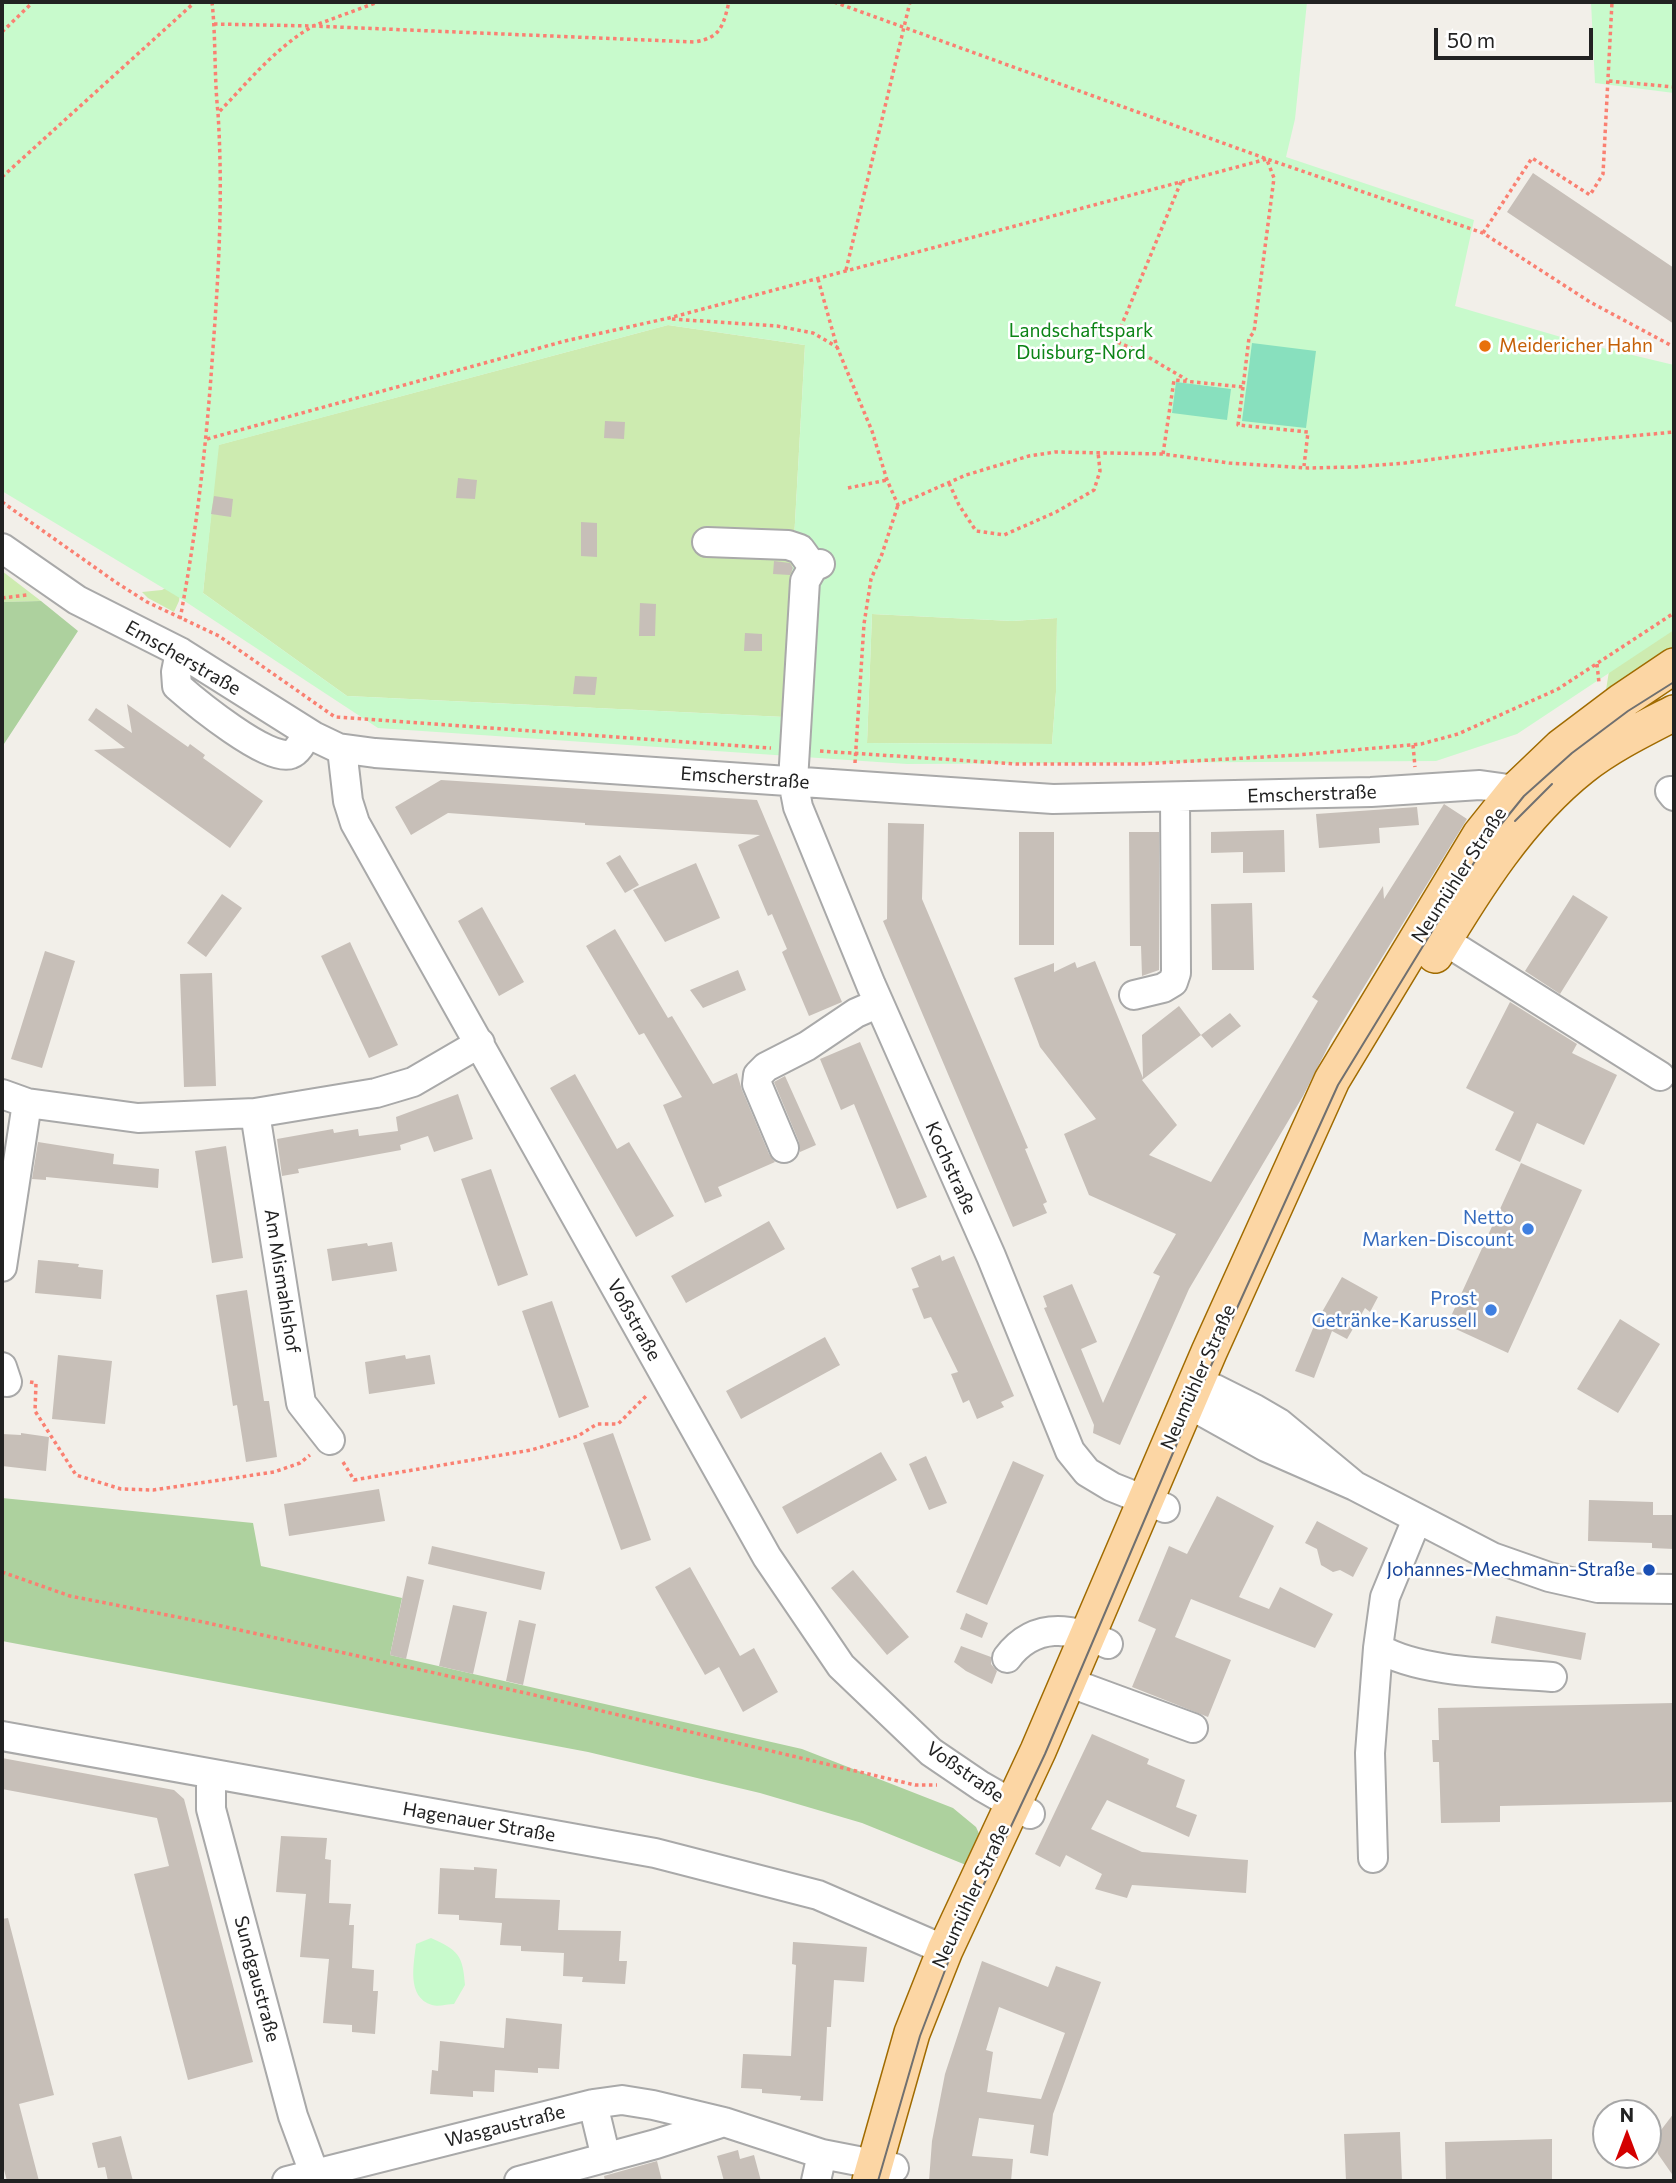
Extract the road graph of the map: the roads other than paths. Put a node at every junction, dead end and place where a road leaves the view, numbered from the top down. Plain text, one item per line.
1 (707, 542) dead end
2 (2, 548) edge
3 (176, 650) junction
4 (1674, 666) edge
5 (1674, 713) edge
6 (307, 733) junction
7 (342, 749) junction
8 (793, 781) junction
9 (1175, 797) junction
10 (1528, 798) junction
11 (1434, 933) junction
12 (1134, 995) dead end
13 (879, 1003) junction
14 (480, 1044) junction
15 (1660, 1076) dead end
16 (14, 1099) edge
17 (255, 1113) junction
18 (785, 1148) dead end
19 (2, 1268) edge
20 (1204, 1398) junction
21 (330, 1440) road end
22 (1154, 1504) junction
23 (1417, 1519) junction
24 (1674, 1589) edge
25 (1098, 1639) junction
26 (1378, 1648) junction
27 (1007, 1658) dead end
28 (1552, 1677) dead end
29 (1078, 1686) junction
30 (1193, 1728) dead end
31 (2, 1736) edge
32 (211, 1775) junction
33 (1022, 1809) junction
34 (1373, 1858) dead end
35 (945, 1950) junction
36 (593, 2104) junction
37 (724, 2122) junction
38 (606, 2158) junction
39 (819, 2168) edge
40 (883, 2174) edge
41 (315, 2178) edge
42 (287, 2181) edge
43 (519, 2181) edge

1 - 8 street, Kochstraße
2 - 3 street, Emscherstraße
3 - 6 street, Emscherstraße
3 - 6 street
4 - 10 main road, Neumühler Straße
5 - 10 main road, Neumühler Straße
6 - 7 street, Emscherstraße
7 - 8 street, Emscherstraße
7 - 14 street, Voßstraße
8 - 9 street, Emscherstraße
8 - 13 street, Kochstraße
9 - 10 street, Emscherstraße
9 - 12 street
10 - 11 main road, Neumühler Straße
11 - 15 street
11 - 20 main road, Neumühler Straße
13 - 18 street
13 - 22 street, Kochstraße
14 - 17 street
14 - 33 street, Voßstraße
16 - 17 street
16 - 19 street
17 - 21 street, Am Mismahlshof
20 - 22 main road, Neumühler Straße
20 - 23 street
22 - 25 main road, Neumühler Straße
23 - 24 street
23 - 26 street
25 - 27 street
25 - 29 main road, Neumühler Straße
26 - 28 street
26 - 34 street
29 - 30 street
29 - 33 main road, Neumühler Straße
31 - 32 street, Hagenauer Straße
32 - 35 street, Hagenauer Straße
32 - 41 street, Sundgaustraße
33 - 35 main road, Neumühler Straße
33 - 40 main road, Neumühler Straße
35 - 40 main road, Neumühler Straße
36 - 37 street, Wasgaustraße
36 - 38 street
36 - 41 street, Wasgaustraße
37 - 38 street
37 - 39 street, Wasgaustraße
38 - 43 street
39 - 40 street, Wasgaustraße
41 - 42 street, Wasgaustraße

